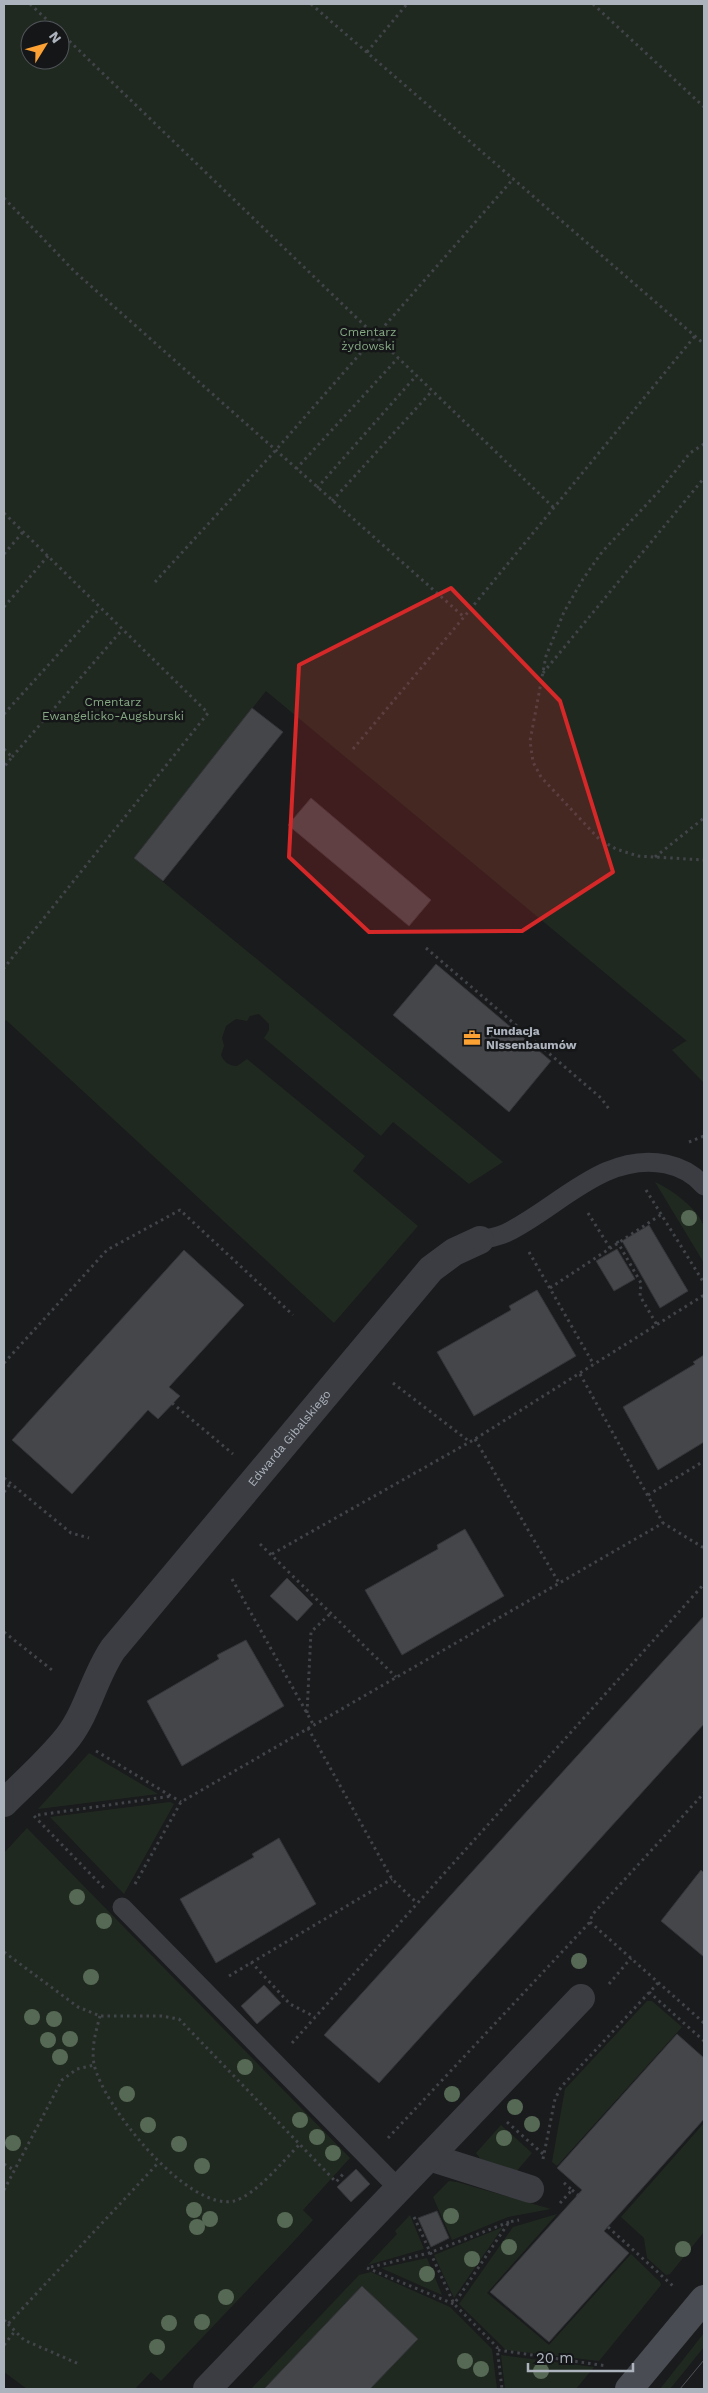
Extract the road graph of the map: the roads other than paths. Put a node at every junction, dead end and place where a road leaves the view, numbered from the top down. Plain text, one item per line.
1 (704, 1186) edge
2 (480, 1240) joint
3 (4, 1803) edge
4 (122, 1907) road end
5 (581, 1998) dead end
6 (430, 2157) junction
7 (537, 2178) road end
8 (405, 2199) junction
9 (704, 2299) edge
10 (207, 2389) edge
11 (629, 2389) edge

1 - 2 lane, Edwarda Gibalskiego
2 - 3 street, Edwarda Gibalskiego
4 - 8 lane
5 - 6 street
6 - 7 street
6 - 8 street
8 - 10 street
9 - 11 main road

